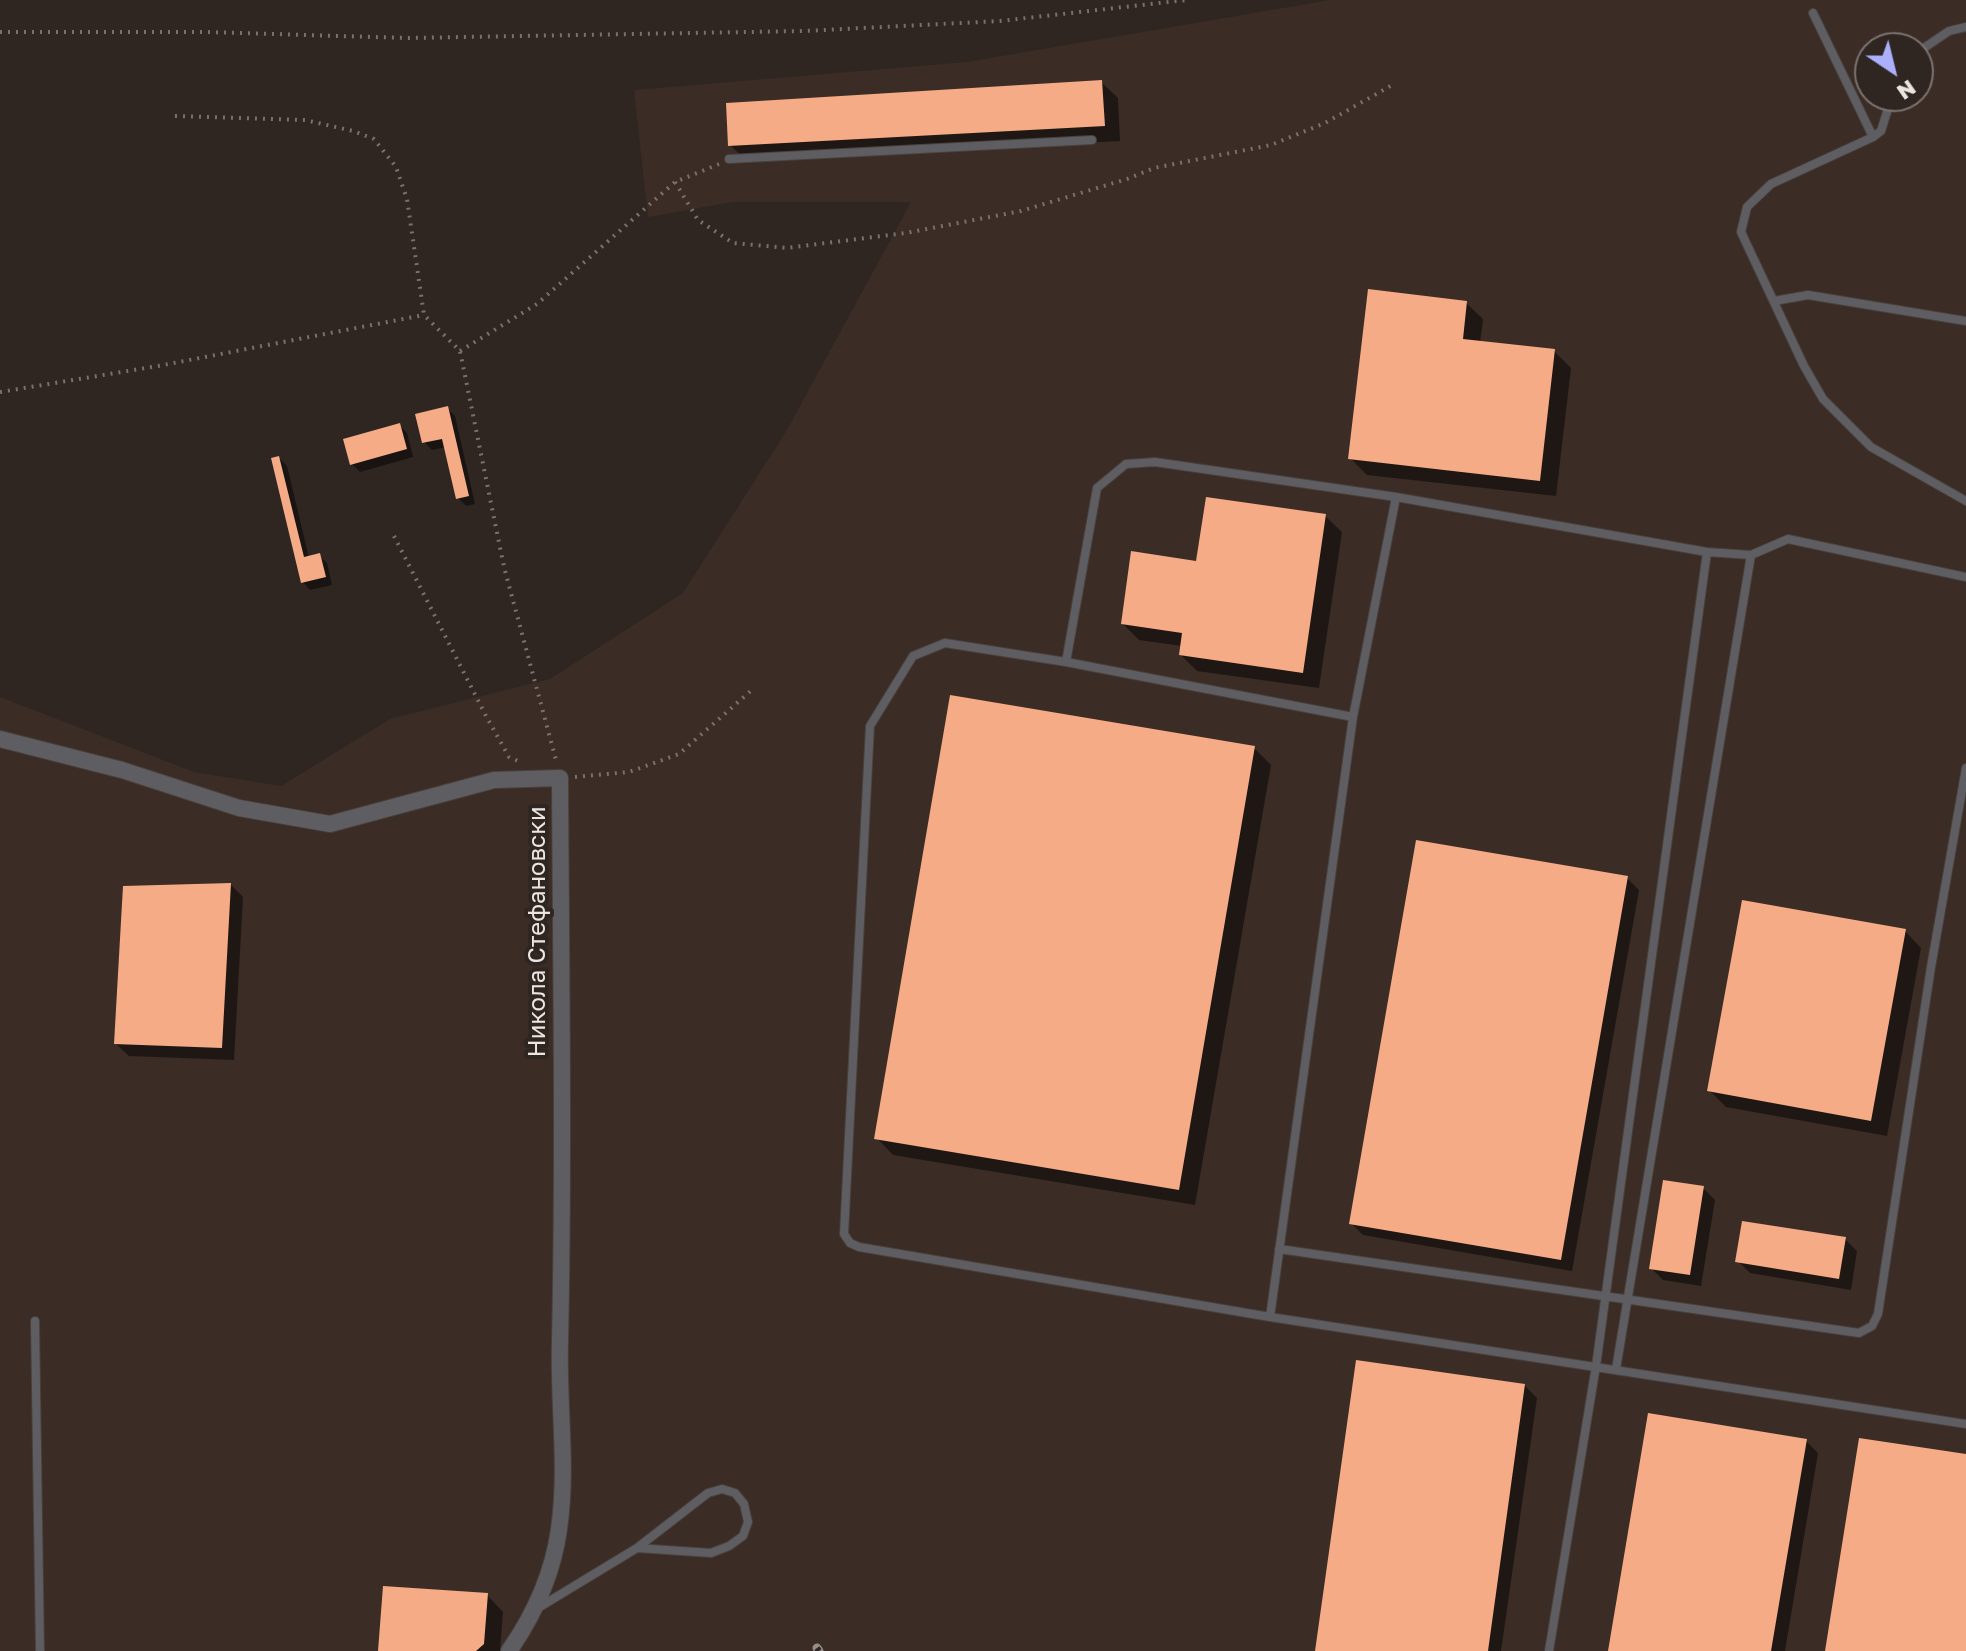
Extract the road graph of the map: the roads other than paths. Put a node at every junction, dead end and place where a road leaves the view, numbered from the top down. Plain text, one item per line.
1 (1813, 13) dead end
2 (1966, 27) edge
3 (1934, 41) edge
4 (1887, 112) edge
5 (1873, 137) junction
6 (1092, 140) dead end
7 (729, 159) road end
8 (1774, 301) junction
9 (1966, 321) edge
10 (1396, 497) junction
11 (1966, 501) edge
12 (1707, 552) junction
13 (1751, 555) junction
14 (1966, 577) edge
15 (1066, 662) junction
16 (1353, 717) junction
17 (0, 739) edge
18 (1966, 768) edge
19 (1279, 1249) junction
20 (1604, 1297) junction
21 (1627, 1301) junction
22 (1270, 1317) junction
23 (35, 1321) dead end
24 (1596, 1366) junction
25 (1616, 1369) junction
26 (1966, 1424) edge
27 (637, 1548) junction
28 (531, 1613) junction
29 (40, 1651) edge
30 (509, 1651) edge
31 (1549, 1651) edge

1 - 5 lane
2 - 3 lane
4 - 5 lane
5 - 8 lane
6 - 7 lane
8 - 9 lane
8 - 11 lane
10 - 12 lane
10 - 15 lane
10 - 16 lane
12 - 13 lane
12 - 20 lane
13 - 14 lane
13 - 21 lane
15 - 16 lane
15 - 22 lane
16 - 19 lane
17 - 28 street, Никола Стефановски
18 - 21 lane
19 - 20 lane
19 - 22 lane
20 - 21 lane
20 - 24 lane
21 - 25 lane
22 - 24 lane
23 - 29 lane
24 - 25 lane
24 - 31 lane
25 - 26 lane
27 - 27 lane
27 - 28 lane
28 - 30 street, Никола Стефановски

